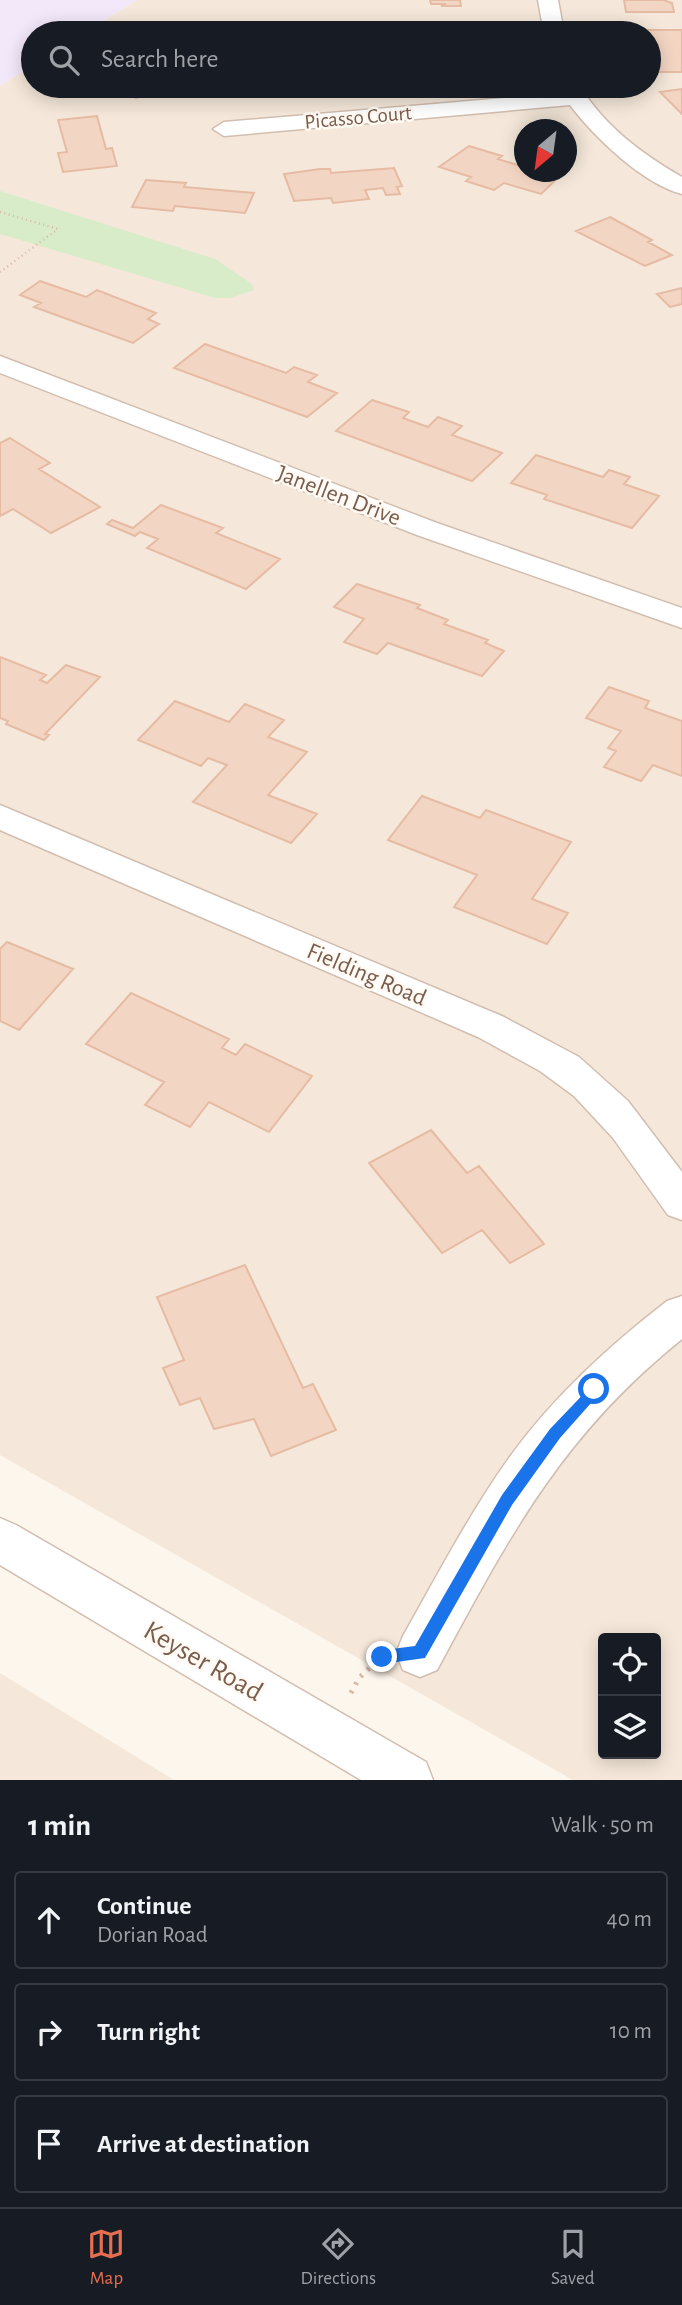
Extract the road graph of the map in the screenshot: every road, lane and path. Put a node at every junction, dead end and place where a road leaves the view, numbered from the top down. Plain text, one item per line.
1 (548, 0) edge
2 (552, 21) edge
3 (516, 98) edge
4 (577, 98) edge
5 (224, 129) dead end
6 (682, 187) edge
7 (0, 212) edge
8 (0, 272) edge
9 (0, 364) edge
10 (682, 618) edge
11 (0, 817) edge
12 (682, 1203) edge
13 (682, 1314) edge
14 (0, 1540) edge
15 (420, 1653) joint
16 (328, 1733) junction
17 (408, 1780) edge

1 - 2 street
3 - 5 street, Picasso Court
4 - 6 street
7 - 8 path
9 - 10 street, Janellen Drive
11 - 12 street, Fielding Road
13 - 15 street
14 - 16 street, Keyser Road
15 - 16 path
16 - 17 street, Keyser Road

